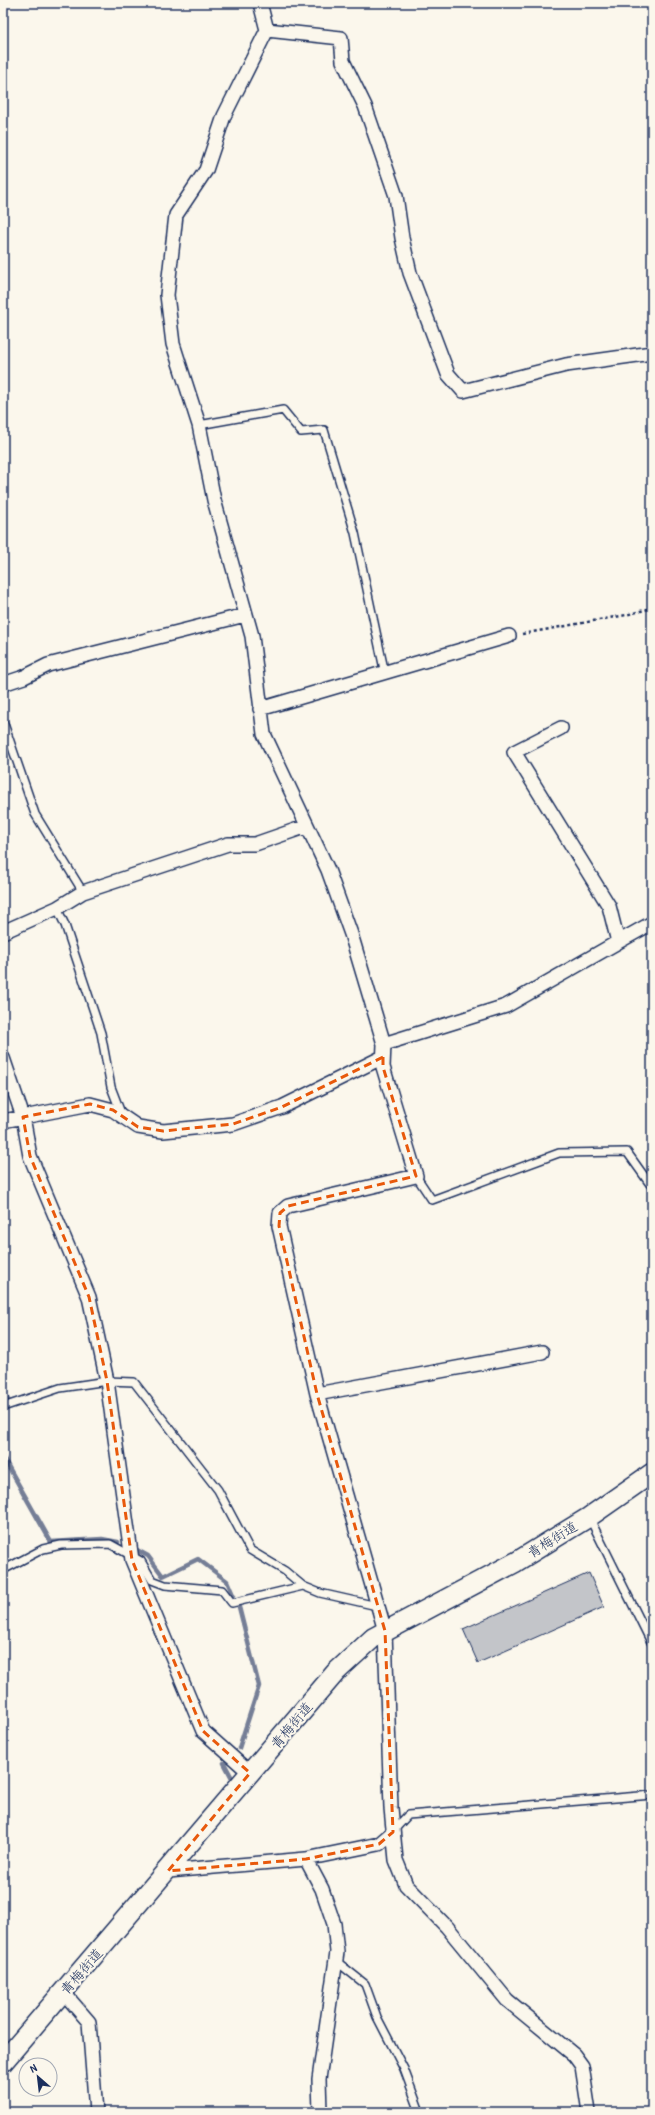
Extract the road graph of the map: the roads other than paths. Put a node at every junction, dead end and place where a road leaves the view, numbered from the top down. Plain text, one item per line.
1 (260, 3) edge
2 (267, 30) junction
3 (652, 352) edge
4 (199, 425) junction
5 (245, 615) junction
6 (509, 636) road end
7 (385, 674) junction
8 (3, 684) edge
9 (260, 709) junction
10 (3, 721) edge
11 (561, 728) dead end
12 (307, 826) junction
13 (83, 892) junction
14 (57, 908) junction
15 (652, 923) edge
16 (3, 932) edge
17 (618, 942) junction
18 (384, 1044) junction
19 (384, 1057) junction
20 (3, 1058) edge
21 (122, 1116) junction
22 (23, 1117) junction
23 (3, 1121) edge
24 (416, 1176) junction
25 (652, 1187) edge
26 (542, 1352) dead end
27 (107, 1381) junction
28 (317, 1394) junction
29 (3, 1407) edge
30 (652, 1473) edge
31 (589, 1517) junction
32 (131, 1554) junction
33 (3, 1570) edge
34 (303, 1586) junction
35 (377, 1606) junction
36 (385, 1631) junction
37 (652, 1644) edge
38 (250, 1773) junction
39 (652, 1795) edge
40 (393, 1832) junction
41 (306, 1859) junction
42 (168, 1871) junction
43 (336, 1961) junction
44 (62, 1992) junction
45 (3, 2062) edge
46 (96, 2112) edge
47 (320, 2112) edge
48 (420, 2112) edge
49 (589, 2112) edge

1 - 2 street
2 - 3 street
2 - 4 street
4 - 5 street
4 - 7 lane
5 - 8 street
5 - 9 street
6 - 7 street
7 - 9 street
9 - 12 street
10 - 13 lane
11 - 17 street
12 - 13 street
12 - 18 street
13 - 14 street
14 - 16 street
14 - 21 lane
15 - 17 street
17 - 18 street
18 - 19 street
19 - 21 street
19 - 24 street
20 - 22 street
21 - 22 street
22 - 23 street
22 - 27 street
24 - 25 lane
24 - 28 street
26 - 28 street
27 - 29 lane
27 - 32 street
27 - 34 lane
28 - 35 street
30 - 31 main road, 青梅街道
31 - 36 main road, 青梅街道
31 - 37 lane
32 - 33 lane
32 - 34 lane
32 - 38 street
34 - 35 lane
35 - 36 street
36 - 38 main road, 青梅街道
36 - 40 street
38 - 42 main road, 青梅街道
39 - 40 lane
40 - 41 street
40 - 49 street
41 - 42 street
41 - 43 street
42 - 44 main road, 青梅街道
43 - 47 street
43 - 48 lane
44 - 45 main road, 青梅街道
44 - 46 street

